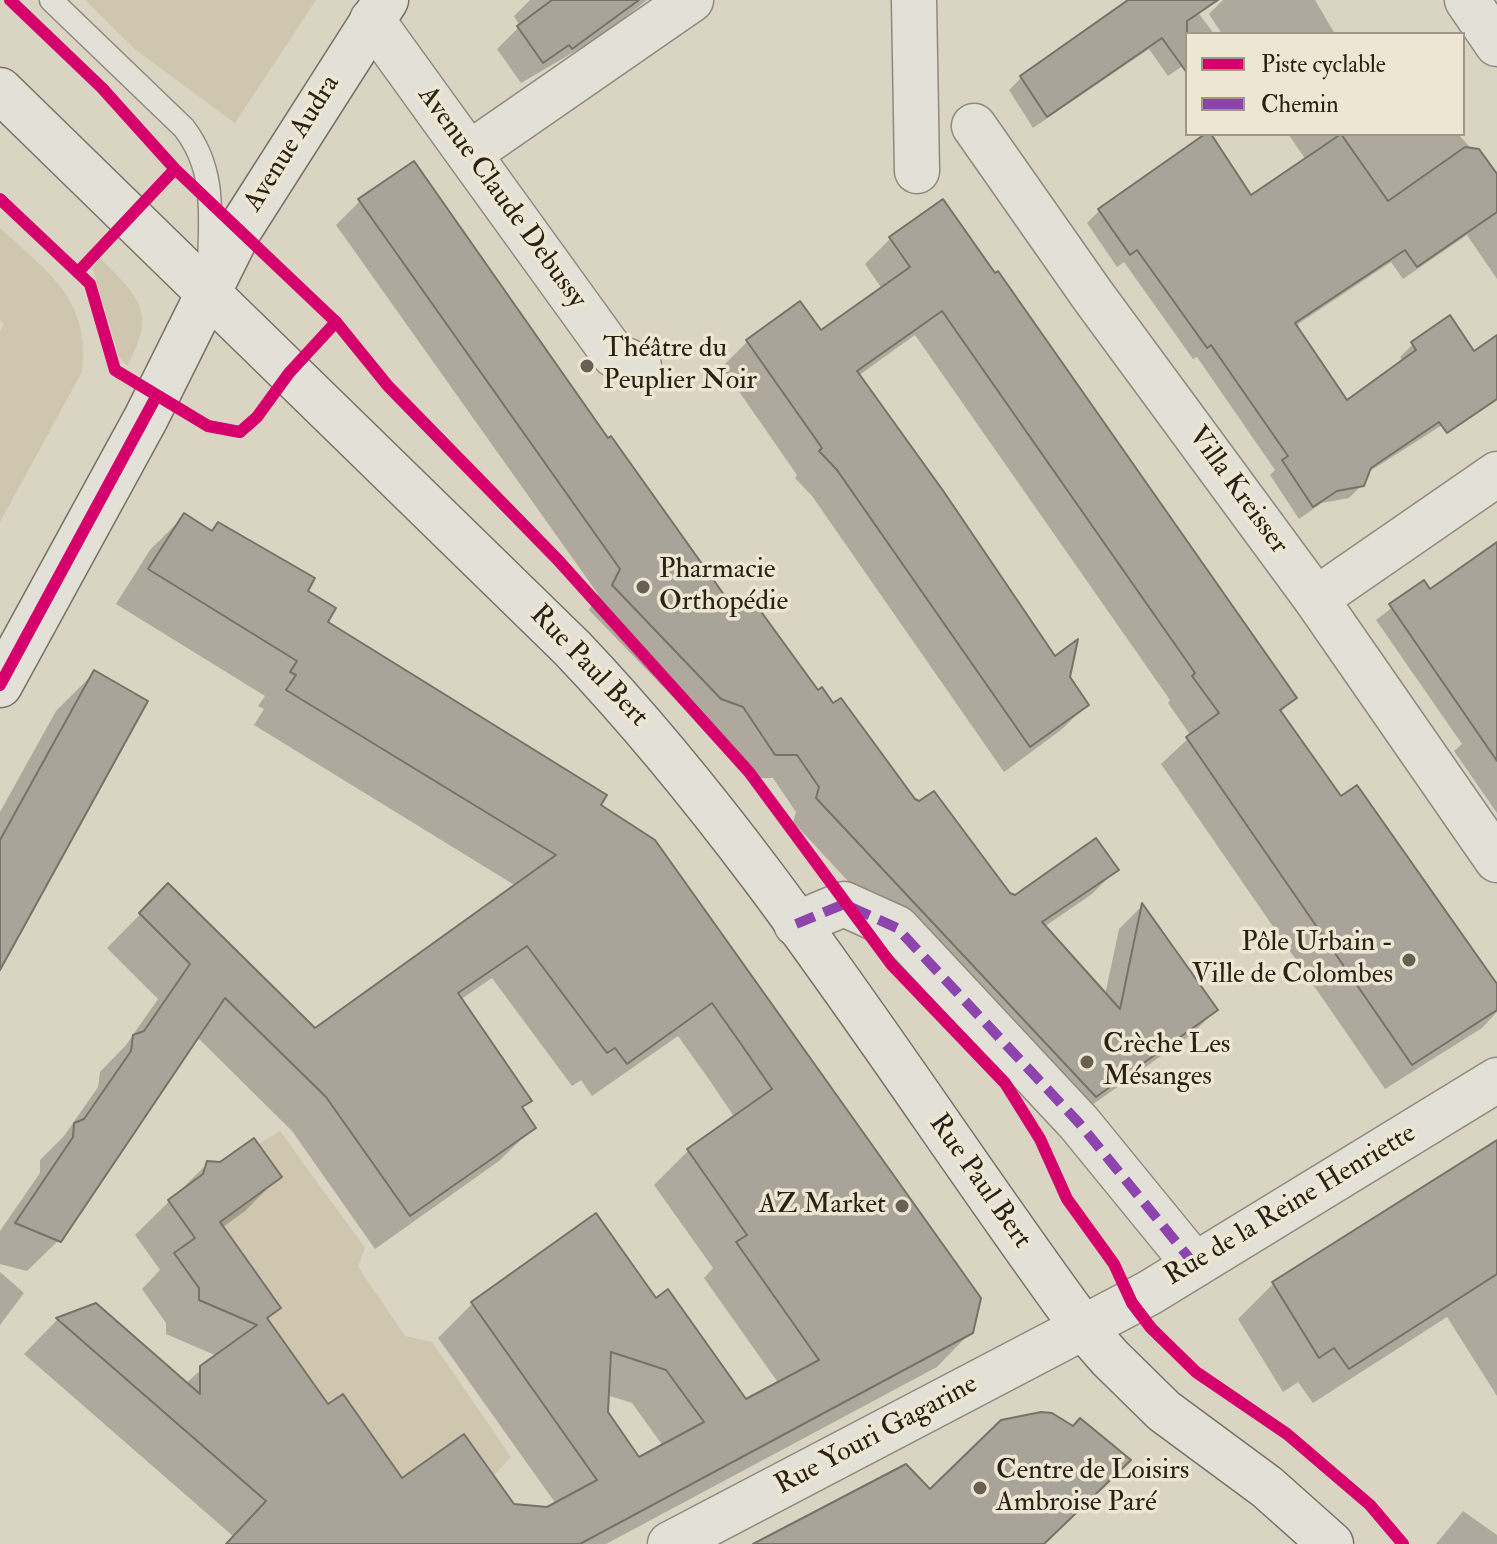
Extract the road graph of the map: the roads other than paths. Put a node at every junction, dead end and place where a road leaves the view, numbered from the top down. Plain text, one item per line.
1 (51, 0) edge
2 (691, 0) edge
3 (914, 0) edge
4 (1467, 0) edge
5 (379, 10) edge
6 (1497, 44) edge
7 (0, 90) edge
8 (974, 126) dead end
9 (470, 153) junction
10 (917, 171) dead end
11 (209, 293) junction
12 (639, 366) dead end
13 (1497, 474) edge
14 (1316, 599) junction
15 (4, 666) edge
16 (1497, 860) edge
17 (796, 924) junction
18 (1497, 1080) edge
19 (1195, 1265) junction
20 (1082, 1326) junction
21 (670, 1544) edge
22 (1331, 1544) edge

1 - 11 lane
2 - 9 street
3 - 10 street
4 - 6 street
5 - 9 street, Avenue Claude Debussy
5 - 11 street, Avenue Audra
7 - 11 street, Rue Paul Bert
8 - 14 street, Villa Kreisser
9 - 12 street, Avenue Claude Debussy
11 - 15 street, Avenue Audra
11 - 17 street, Rue Paul Bert
13 - 14 street
14 - 16 street, Villa Kreisser
17 - 19 street
17 - 20 street, Rue Paul Bert
18 - 19 street, Rue de la Reine Henriette
19 - 20 street, Rue de la Reine Henriette
20 - 21 street, Rue Youri Gagarine
20 - 22 street, Rue Paul Bert

